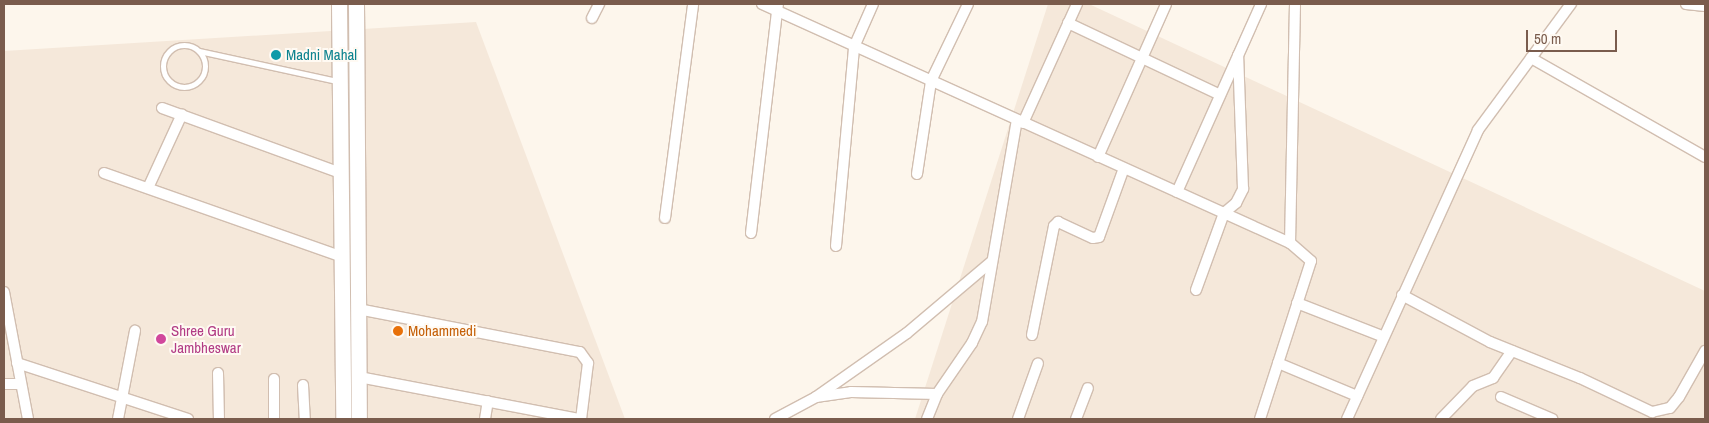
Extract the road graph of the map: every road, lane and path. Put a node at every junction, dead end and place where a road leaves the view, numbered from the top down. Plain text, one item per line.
1 (339, 4) edge
2 (356, 4) edge
3 (599, 4) edge
4 (693, 4) edge
5 (762, 4) edge
6 (873, 4) edge
7 (968, 4) edge
8 (1077, 4) edge
9 (1166, 4) edge
10 (1261, 4) edge
11 (1295, 4) edge
12 (1570, 4) edge
13 (1686, 4) edge
14 (1705, 6) edge
15 (776, 7) edge
16 (592, 18) dead end
17 (1068, 23) junction
18 (854, 47) junction
19 (198, 51) junction
20 (1238, 55) junction
21 (1142, 58) junction
22 (1531, 58) junction
23 (931, 81) junction
24 (340, 82) junction
25 (1220, 95) junction
26 (162, 108) dead end
27 (182, 114) junction
28 (1020, 121) junction
29 (1098, 157) junction
30 (1705, 157) edge
31 (1124, 168) junction
32 (104, 173) dead end
33 (341, 173) junction
34 (917, 174) dead end
35 (148, 188) junction
36 (1177, 192) junction
37 (1224, 213) junction
38 (665, 218) dead end
39 (751, 233) dead end
40 (1290, 243) junction
41 (836, 246) dead end
42 (343, 258) junction
43 (991, 262) junction
44 (1196, 290) dead end
45 (4, 292) edge
46 (1402, 295) junction
47 (1297, 303) junction
48 (358, 309) junction
49 (6, 319) edge
50 (134, 331) dead end
51 (1032, 335) dead end
52 (1384, 336) junction
53 (1512, 351) junction
54 (1705, 351) edge
55 (17, 363) junction
56 (1038, 363) dead end
57 (1278, 363) junction
58 (218, 374) dead end
59 (359, 377) junction
60 (274, 378) dead end
61 (4, 384) edge
62 (21, 384) junction
63 (303, 385) dead end
64 (1088, 388) dead end
65 (937, 394) junction
66 (1357, 396) junction
67 (1501, 396) dead end
68 (816, 397) junction
69 (121, 398) junction
70 (488, 401) junction
71 (28, 419) edge
72 (118, 419) edge
73 (188, 419) edge
74 (218, 419) edge
75 (274, 419) edge
76 (305, 419) edge
77 (344, 419) edge
78 (359, 419) edge
79 (485, 419) edge
80 (580, 419) edge
81 (775, 419) edge
82 (927, 419) edge
83 (1018, 419) edge
84 (1076, 419) edge
85 (1260, 419) edge
86 (1347, 419) edge
87 (1441, 419) edge
88 (1552, 419) edge

1 - 24 street
2 - 48 street
3 - 16 street
4 - 38 street
5 - 15 street
6 - 18 street
7 - 23 street
8 - 17 street
9 - 21 street
10 - 20 street
11 - 40 street
12 - 22 street
13 - 14 street
15 - 18 street
15 - 39 street
17 - 21 street
17 - 28 street
18 - 23 street
18 - 41 street
19 - 19 lane
19 - 24 lane
20 - 25 street
20 - 37 street
21 - 25 street
21 - 29 street
22 - 30 street
22 - 46 street
23 - 28 street
23 - 34 street
24 - 33 street
25 - 36 street
26 - 27 street
27 - 33 street
27 - 35 street
28 - 29 street
28 - 43 street
29 - 31 street
31 - 36 street
31 - 51 street
32 - 35 street
33 - 42 street
35 - 42 street
36 - 37 street
37 - 40 street
37 - 44 street
40 - 47 street
42 - 77 street
43 - 65 street
43 - 68 street
45 - 49 street
46 - 52 street
46 - 53 street
47 - 52 street
47 - 57 street
48 - 59 street
48 - 80 street
49 - 55 street
50 - 69 street
52 - 66 street
53 - 54 street
53 - 87 street
55 - 62 street
55 - 69 street
56 - 83 street
57 - 66 street
57 - 85 street
58 - 74 street
59 - 70 street
59 - 78 street
60 - 75 street
61 - 62 street
62 - 71 street
63 - 76 street
64 - 84 street
65 - 68 street
65 - 82 street
66 - 86 street
67 - 88 street
68 - 81 street
69 - 72 street
69 - 73 street
70 - 79 street
70 - 80 street

